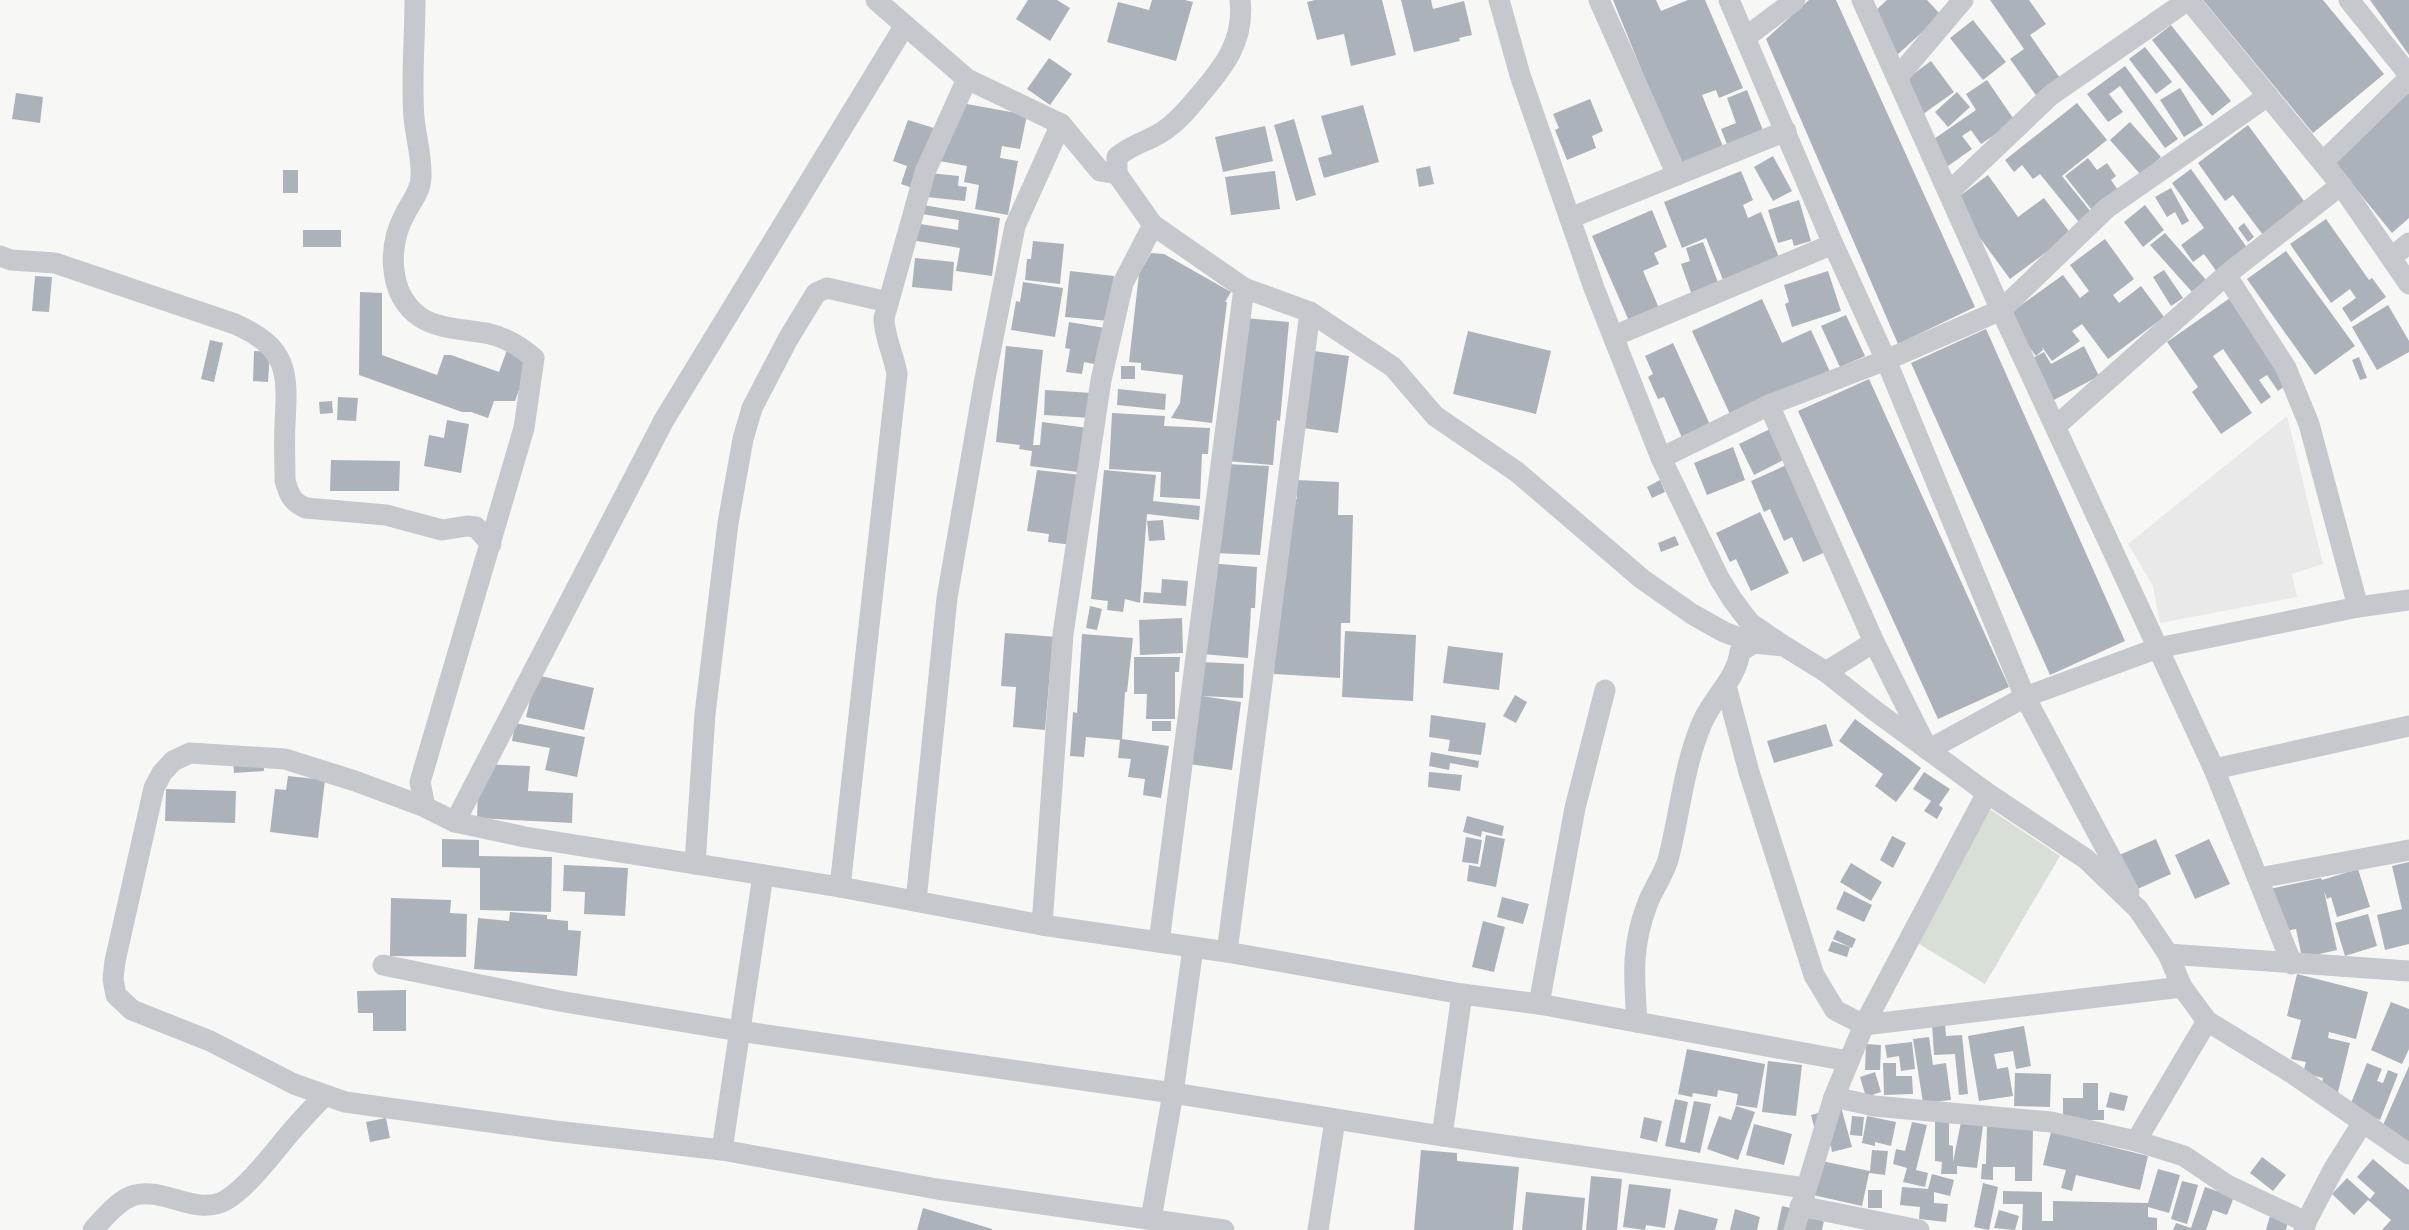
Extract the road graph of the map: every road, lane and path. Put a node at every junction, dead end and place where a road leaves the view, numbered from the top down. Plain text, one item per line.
1 (415, 0) edge
2 (876, 0) edge
3 (1240, 0) edge
4 (1499, 0) edge
5 (1599, 0) edge
6 (1729, 0) edge
7 (1795, 0) edge
8 (1862, 0) edge
9 (1963, 0) edge
10 (2189, 0) edge
11 (2349, 0) edge
12 (905, 25) junction
13 (1746, 37) junction
14 (2409, 76) edge
15 (1897, 78) junction
16 (967, 79) junction
17 (2268, 96) junction
18 (1060, 123) junction
19 (1786, 131) junction
20 (2322, 162) junction
21 (1118, 174) junction
22 (1677, 175) junction
23 (2341, 185) junction
24 (1949, 192) junction
25 (1569, 218) junction
26 (1154, 225) junction
27 (2409, 243) edge
28 (1833, 244) junction
29 (0, 256) edge
30 (2391, 257) junction
31 (2226, 274) junction
32 (2409, 284) edge
33 (1244, 288) junction
34 (888, 302) junction
35 (2001, 310) junction
36 (1310, 312) junction
37 (1614, 336) junction
38 (1886, 360) junction
39 (1769, 405) junction
40 (2056, 426) junction
41 (1661, 458) junction
42 (490, 544) junction
43 (2409, 600) edge
44 (2358, 608) junction
45 (1874, 642) junction
46 (1753, 643) junction
47 (1784, 646) junction
48 (2157, 648) junction
49 (1826, 672) junction
50 (1726, 686) junction
51 (1605, 690) dead end
52 (2025, 697) junction
53 (2409, 726) edge
54 (1928, 750) junction
55 (2214, 769) junction
56 (1987, 793) junction
57 (425, 807) junction
58 (455, 822) junction
59 (2409, 850) edge
60 (695, 864) junction
61 (763, 875) junction
62 (2259, 878) junction
63 (840, 888) junction
64 (916, 901) junction
65 (2138, 909) junction
66 (1042, 925) junction
67 (1159, 942) junction
68 (1193, 948) junction
69 (1227, 952) junction
70 (2168, 954) junction
71 (2292, 964) junction
72 (383, 965) dead end
73 (2409, 971) edge
74 (2182, 987) junction
75 (1462, 994) junction
76 (1539, 1004) junction
77 (2207, 1021) junction
78 (1637, 1022) junction
79 (1864, 1025) junction
80 (739, 1031) junction
81 (1848, 1061) junction
82 (1173, 1093) junction
83 (324, 1096) junction
84 (1834, 1097) junction
85 (1335, 1120) junction
86 (2363, 1122) junction
87 (1442, 1136) junction
88 (2136, 1141) junction
89 (722, 1150) junction
90 (2409, 1154) edge
91 (1803, 1197) junction
92 (1151, 1220) junction
93 (2305, 1226) edge
94 (93, 1230) edge
95 (1222, 1230) edge
96 (1318, 1230) edge
97 (1794, 1230) edge
98 (1919, 1230) edge

1 - 42 street
2 - 12 street
3 - 21 street
4 - 25 street
5 - 22 street
6 - 13 street
7 - 13 street
8 - 15 street
9 - 15 street
10 - 17 street
10 - 24 street
11 - 14 street
12 - 16 street
12 - 58 street
13 - 19 street
14 - 20 street
15 - 24 street
16 - 18 street
16 - 34 street
17 - 20 street
17 - 35 street
18 - 21 street
18 - 64 street
19 - 22 street
19 - 28 street
20 - 23 street
21 - 26 street
22 - 25 street
23 - 30 street
23 - 31 street
24 - 35 street
25 - 37 street
26 - 33 street
26 - 66 street
27 - 30 street
28 - 37 street
28 - 38 street
29 - 42 street
30 - 32 street
31 - 40 street
31 - 44 street
33 - 36 street
33 - 67 street
34 - 60 street
34 - 63 street
35 - 38 street
35 - 40 street
36 - 46 street
36 - 69 street
37 - 41 street
38 - 39 street
38 - 52 street
39 - 41 street
39 - 45 street
40 - 48 street
41 - 47 street
42 - 57 street
43 - 44 street
44 - 48 street
45 - 49 street
45 - 54 street
46 - 47 street
46 - 50 street
47 - 49 street
48 - 52 street
48 - 55 street
49 - 54 street
50 - 78 street
50 - 79 street
51 - 76 street
52 - 54 street
52 - 65 street
53 - 55 street
54 - 56 street
55 - 62 street
56 - 65 street
56 - 79 street
57 - 58 street
57 - 83 street
58 - 60 street
59 - 62 street
60 - 61 street
61 - 63 street
61 - 80 street
62 - 71 street
63 - 64 street
64 - 66 street
65 - 70 street
66 - 67 street
67 - 68 street
68 - 69 street
68 - 82 street
69 - 75 street
70 - 71 street
70 - 74 street
71 - 73 street
72 - 80 street
74 - 77 street
74 - 79 street
75 - 76 street
75 - 87 street
76 - 78 street
77 - 86 street
77 - 88 street
78 - 81 street
79 - 81 street
80 - 82 street
80 - 89 street
81 - 84 street
82 - 85 street
82 - 92 street
83 - 89 street
83 - 94 street
84 - 88 street
84 - 91 street
85 - 87 street
85 - 96 street
86 - 90 street
86 - 93 street
87 - 91 street
88 - 93 street
89 - 92 street
91 - 97 street
91 - 98 street
92 - 95 street

